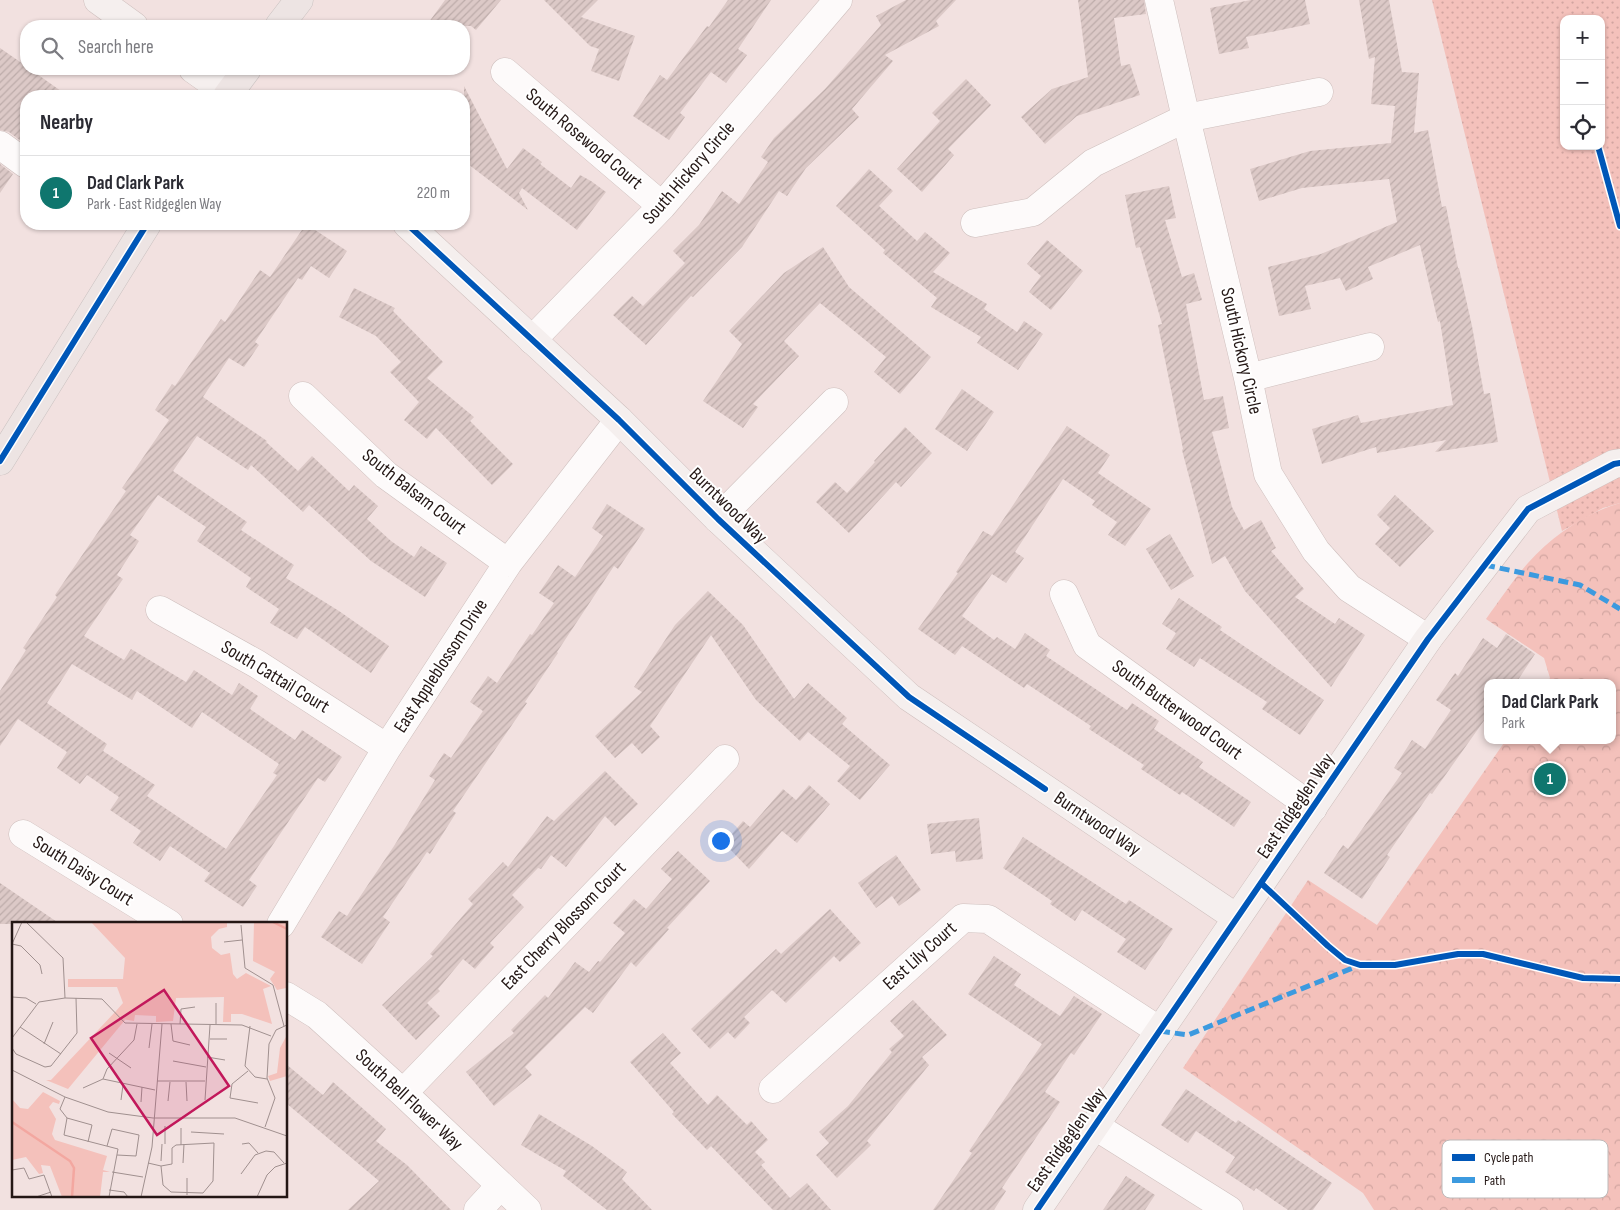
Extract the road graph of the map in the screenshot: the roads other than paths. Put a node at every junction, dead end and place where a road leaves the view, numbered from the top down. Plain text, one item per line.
1 (98, 0) edge
2 (299, 0) edge
3 (837, 0) edge
4 (1159, 0) edge
5 (126, 20) edge
6 (284, 20) edge
7 (505, 72) dead end
8 (201, 75) edge
9 (243, 75) edge
10 (222, 90) edge
11 (232, 90) edge
12 (1319, 92) dead end
13 (1186, 118) junction
14 (0, 145) edge
15 (20, 160) edge
16 (662, 206) junction
17 (975, 223) dead end
18 (143, 230) edge
19 (413, 230) edge
20 (532, 340) junction
21 (1370, 347) dead end
22 (1248, 378) junction
23 (303, 396) dead end
24 (834, 402) dead end
25 (619, 420) junction
26 (0, 461) edge
27 (1620, 463) edge
28 (718, 519) junction
29 (508, 563) junction
30 (1064, 594) dead end
31 (160, 610) dead end
32 (1428, 638) junction
33 (387, 748) junction
34 (725, 759) dead end
35 (1313, 808) junction
36 (23, 834) dead end
37 (1236, 918) junction
38 (166, 922) edge
39 (281, 922) edge
40 (288, 997) edge
41 (1160, 1031) junction
42 (773, 1089) dead end
43 (403, 1092) junction
44 (1095, 1126) junction
45 (500, 1186) junction
46 (478, 1210) edge
47 (527, 1210) edge
48 (1037, 1210) edge
49 (1229, 1210) edge

1 - 5 street
2 - 6 main road
3 - 16 street, South Hickory Circle
4 - 13 street, South Hickory Circle
7 - 16 street, South Rosewood Court
8 - 10 street
9 - 11 main road
12 - 13 street
13 - 17 street
13 - 22 street, South Hickory Circle
14 - 15 street
16 - 20 street, South Hickory Circle
18 - 26 main road
19 - 20 street, Burntwood Way
20 - 25 street, Burntwood Way
21 - 22 street
22 - 32 street, South Hickory Circle
23 - 29 street, South Balsam Court
24 - 28 street
25 - 28 street, Burntwood Way
25 - 29 street, East Appleblossom Drive
27 - 32 street, East Ridgeglen Way
28 - 37 street, Burntwood Way
29 - 33 street, East Appleblossom Drive
30 - 35 street, South Butterwood Court
31 - 33 street, South Cattail Court
32 - 35 street, East Ridgeglen Way
33 - 39 street, East Appleblossom Drive
34 - 43 street, East Cherry Blossom Court
35 - 37 street, East Ridgeglen Way
36 - 38 street, South Daisy Court
37 - 41 street, East Ridgeglen Way
40 - 43 street, South Bell Flower Way
41 - 42 street, East Lily Court
41 - 44 street, East Ridgeglen Way
43 - 45 street, South Bell Flower Way
44 - 48 street, East Ridgeglen Way
44 - 49 street
45 - 46 street
45 - 47 street, South Bell Flower Way

